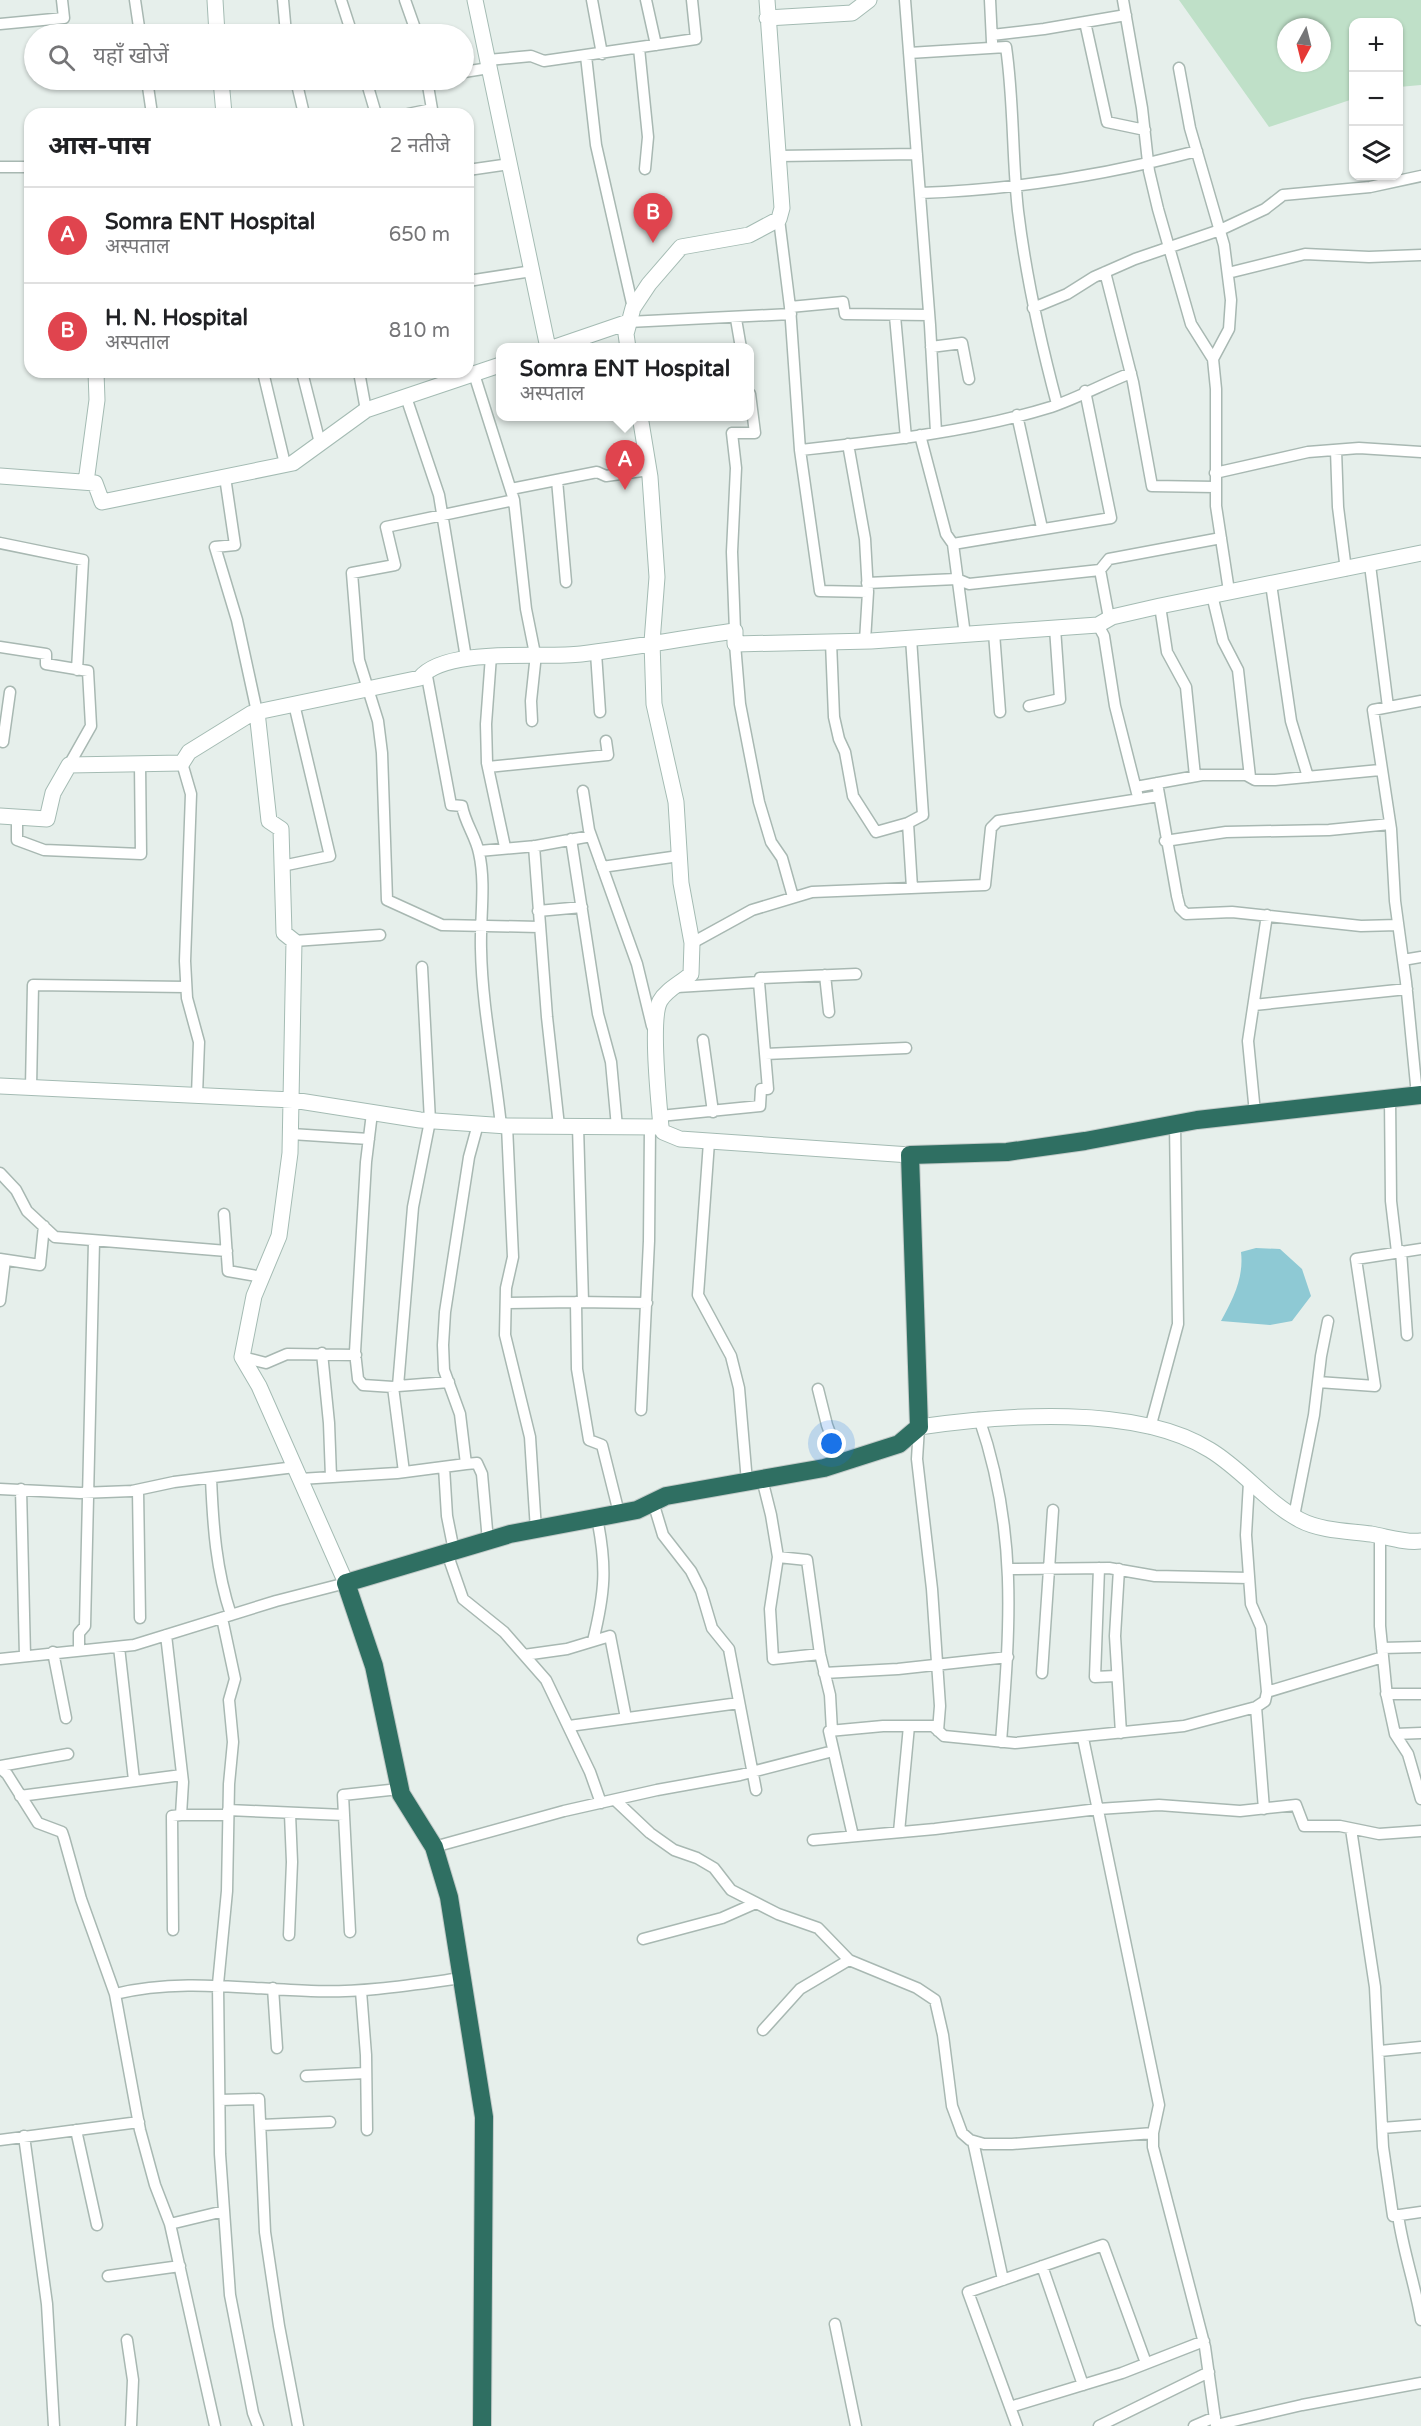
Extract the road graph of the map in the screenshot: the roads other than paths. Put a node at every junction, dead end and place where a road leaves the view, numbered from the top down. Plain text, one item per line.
1 (62, 0) edge
2 (135, 0) edge
3 (215, 0) edge
4 (282, 0) edge
5 (341, 0) edge
6 (405, 0) edge
7 (475, 0) edge
8 (592, 0) edge
9 (646, 0) edge
10 (692, 0) edge
11 (767, 0) edge
12 (869, 0) edge
13 (905, 0) edge
14 (990, 0) edge
15 (1124, 0) edge
16 (1126, 15) junction
17 (767, 18) junction
18 (1085, 22) junction
19 (0, 24) edge
20 (139, 24) edge
21 (217, 24) edge
22 (285, 24) edge
23 (349, 24) edge
24 (413, 24) edge
25 (992, 35) junction
26 (656, 45) junction
27 (639, 48) junction
28 (993, 48) junction
29 (909, 53) junction
30 (602, 54) junction
31 (586, 56) junction
32 (489, 64) junction
33 (1179, 68) dead end
34 (474, 69) edge
35 (148, 90) edge
36 (222, 90) edge
37 (298, 90) edge
38 (369, 90) edge
39 (429, 90) edge
40 (151, 108) edge
41 (223, 108) edge
42 (303, 108) edge
43 (374, 108) edge
44 (432, 108) edge
45 (1145, 130) junction
46 (1197, 151) junction
47 (917, 154) junction
48 (778, 156) junction
49 (510, 164) junction
50 (1149, 164) junction
51 (0, 167) edge
52 (24, 167) edge
53 (474, 169) edge
54 (645, 169) dead end
55 (1421, 176) edge
56 (1017, 187) junction
57 (920, 193) junction
58 (779, 219) junction
59 (1220, 230) junction
60 (1168, 247) junction
61 (1421, 255) edge
62 (532, 271) junction
63 (1105, 272) junction
64 (1228, 273) junction
65 (474, 280) edge
66 (633, 308) junction
67 (1033, 308) junction
68 (791, 311) junction
69 (895, 315) junction
70 (930, 315) junction
71 (736, 319) junction
72 (628, 322) junction
73 (549, 343) edge
74 (565, 343) edge
75 (628, 343) edge
76 (740, 343) edge
77 (932, 347) junction
78 (1213, 358) junction
79 (496, 366) edge
80 (474, 373) edge
81 (1131, 373) junction
82 (96, 378) edge
83 (264, 378) edge
84 (304, 378) edge
85 (360, 378) edge
86 (458, 378) edge
87 (470, 378) edge
88 (969, 379) dead end
89 (1085, 391) junction
90 (406, 397) junction
91 (1057, 404) junction
92 (366, 410) junction
93 (1017, 415) junction
94 (641, 421) edge
95 (753, 421) edge
96 (936, 432) junction
97 (921, 435) junction
98 (906, 438) junction
99 (320, 444) junction
100 (848, 444) junction
101 (800, 450) junction
102 (1336, 450) junction
103 (1421, 452) edge
104 (285, 464) junction
105 (649, 470) junction
106 (1215, 473) junction
107 (0, 476) edge
108 (225, 477) junction
109 (557, 480) junction
110 (86, 482) junction
111 (1215, 487) junction
112 (513, 495) junction
113 (442, 517) junction
114 (1042, 528) junction
115 (1221, 538) junction
116 (0, 543) edge
117 (953, 544) junction
118 (1421, 553) edge
119 (1370, 565) junction
120 (1100, 570) junction
121 (1346, 570) junction
122 (959, 580) junction
123 (566, 582) dead end
124 (1271, 584) junction
125 (868, 587) junction
126 (1229, 591) junction
127 (1212, 595) junction
128 (1160, 606) junction
129 (1103, 622) junction
130 (1054, 628) junction
131 (994, 633) junction
132 (965, 635) junction
133 (735, 638) junction
134 (911, 638) junction
135 (865, 641) junction
136 (652, 642) junction
137 (831, 642) junction
138 (0, 647) edge
139 (596, 652) junction
140 (536, 654) junction
141 (491, 656) junction
142 (466, 658) junction
143 (77, 670) junction
144 (426, 671) junction
145 (369, 688) junction
146 (10, 692) dead end
147 (1421, 701) edge
148 (294, 704) junction
149 (1029, 706) dead end
150 (1388, 707) junction
151 (257, 712) junction
152 (600, 712) dead end
153 (1000, 712) dead end
154 (532, 721) dead end
155 (0, 741) edge
156 (606, 741) dead end
157 (182, 763) junction
158 (141, 764) junction
159 (69, 765) junction
160 (488, 767) junction
161 (1380, 770) junction
162 (1195, 776) junction
163 (1250, 777) junction
164 (1308, 777) junction
165 (1157, 783) junction
166 (1136, 786) junction
167 (583, 791) dead end
168 (1159, 796) junction
169 (1138, 798) junction
170 (0, 816) edge
171 (17, 817) junction
172 (908, 823) junction
173 (1390, 824) junction
174 (591, 836) junction
175 (570, 838) junction
176 (1165, 841) junction
177 (534, 846) junction
178 (505, 847) junction
179 (479, 851) junction
180 (679, 856) junction
181 (282, 866) junction
182 (602, 867) junction
183 (912, 888) junction
184 (793, 897) junction
185 (582, 907) junction
186 (538, 911) junction
187 (1268, 915) junction
188 (1398, 925) junction
189 (481, 927) junction
190 (539, 927) junction
191 (380, 935) dead end
192 (294, 941) junction
193 (692, 943) junction
194 (1421, 957) edge
195 (1403, 960) junction
196 (422, 967) dead end
197 (856, 974) dead end
198 (825, 975) junction
199 (759, 982) junction
200 (186, 987) junction
201 (677, 987) junction
202 (1407, 989) junction
203 (1254, 1005) junction
204 (829, 1012) dead end
205 (656, 1038) junction
206 (703, 1040) dead end
207 (906, 1048) dead end
208 (765, 1054) junction
209 (0, 1086) edge
210 (31, 1088) junction
211 (197, 1095) junction
212 (1419, 1095) edge
213 (1390, 1098) junction
214 (293, 1100) junction
215 (713, 1112) junction
216 (372, 1113) junction
217 (1255, 1113) junction
218 (430, 1121) junction
219 (657, 1123) junction
220 (478, 1124) junction
221 (1175, 1124) junction
222 (504, 1126) junction
223 (559, 1126) junction
224 (578, 1126) junction
225 (616, 1127) junction
226 (291, 1134) junction
227 (369, 1139) junction
228 (709, 1142) junction
229 (910, 1155) junction
230 (0, 1173) edge
231 (224, 1214) dead end
232 (44, 1226) junction
233 (94, 1241) junction
234 (1421, 1249) edge
235 (227, 1251) junction
236 (1399, 1252) junction
237 (2, 1259) edge
238 (262, 1277) junction
239 (0, 1301) edge
240 (579, 1302) junction
241 (506, 1303) junction
242 (647, 1303) junction
243 (1328, 1321) dead end
244 (1407, 1335) dead end
245 (322, 1353) junction
246 (356, 1355) junction
247 (243, 1357) junction
248 (449, 1382) junction
249 (1318, 1382) junction
250 (396, 1387) junction
251 (818, 1389) dead end
252 (641, 1410) dead end
253 (979, 1418) junction
254 (919, 1427) junction
255 (1150, 1428) junction
256 (841, 1463) junction
257 (466, 1464) junction
258 (444, 1467) junction
259 (404, 1472) junction
260 (297, 1473) junction
261 (331, 1476) junction
262 (211, 1478) junction
263 (755, 1480) junction
264 (1249, 1482) junction
265 (0, 1489) edge
266 (21, 1489) junction
267 (138, 1490) junction
268 (88, 1492) junction
269 (653, 1502) junction
270 (1053, 1510) dead end
271 (619, 1514) junction
272 (1294, 1516) junction
273 (597, 1518) junction
274 (536, 1530) junction
275 (1380, 1536) junction
276 (488, 1541) junction
277 (1421, 1541) edge
278 (451, 1552) junction
279 (778, 1557) junction
280 (1099, 1568) junction
281 (1009, 1569) junction
282 (1049, 1569) junction
283 (1119, 1569) junction
284 (1249, 1578) junction
285 (346, 1583) junction
286 (226, 1617) junction
287 (140, 1618) dead end
288 (166, 1635) junction
289 (593, 1641) junction
290 (119, 1647) junction
291 (1421, 1647) edge
292 (79, 1650) junction
293 (53, 1652) junction
294 (1382, 1652) junction
295 (820, 1654) junction
296 (524, 1655) junction
297 (25, 1656) junction
298 (1008, 1657) junction
299 (0, 1659) edge
300 (936, 1665) junction
301 (824, 1672) junction
302 (1042, 1673) dead end
303 (1116, 1676) junction
304 (1267, 1692) junction
305 (1386, 1694) junction
306 (1421, 1694) edge
307 (739, 1703) junction
308 (1256, 1707) junction
309 (66, 1718) dead end
310 (626, 1718) junction
311 (569, 1726) junction
312 (909, 1726) junction
313 (832, 1731) junction
314 (938, 1731) junction
315 (1121, 1733) junction
316 (1421, 1733) edge
317 (1395, 1734) junction
318 (1083, 1738) junction
319 (1001, 1742) junction
320 (833, 1751) junction
321 (68, 1754) dead end
322 (0, 1767) edge
323 (750, 1772) junction
324 (182, 1775) junction
325 (134, 1780) junction
326 (399, 1789) junction
327 (756, 1790) dead end
328 (20, 1796) junction
329 (1421, 1797) edge
330 (615, 1800) junction
331 (602, 1803) junction
332 (1098, 1809) junction
333 (1264, 1809) junction
334 (228, 1812) junction
335 (290, 1814) junction
336 (181, 1815) junction
337 (344, 1815) junction
338 (1351, 1829) junction
339 (1421, 1831) edge
340 (899, 1832) junction
341 (853, 1836) junction
342 (813, 1840) dead end
343 (434, 1847) junction
344 (756, 1903) junction
345 (173, 1930) dead end
346 (350, 1932) dead end
347 (290, 1935) dead end
348 (643, 1939) dead end
349 (849, 1960) junction
350 (462, 1978) junction
351 (218, 1984) junction
352 (273, 1988) junction
353 (361, 1991) junction
354 (115, 1994) junction
355 (763, 2030) dead end
356 (1421, 2047) edge
357 (277, 2048) dead end
358 (1380, 2051) junction
359 (366, 2073) junction
360 (306, 2076) dead end
361 (220, 2100) junction
362 (139, 2122) junction
363 (330, 2122) dead end
364 (261, 2125) junction
365 (1421, 2125) edge
366 (1382, 2128) junction
367 (76, 2130) junction
368 (367, 2130) dead end
369 (1153, 2133) junction
370 (24, 2136) junction
371 (0, 2140) edge
372 (973, 2140) junction
373 (224, 2211) junction
374 (1421, 2212) edge
375 (1398, 2215) junction
376 (170, 2224) junction
377 (98, 2225) dead end
378 (180, 2266) junction
379 (1042, 2266) junction
380 (1417, 2273) edge
381 (108, 2276) dead end
382 (1003, 2280) junction
383 (1421, 2320) edge
384 (835, 2324) dead end
385 (127, 2340) dead end
386 (1204, 2341) junction
387 (1146, 2363) junction
388 (1209, 2372) junction
389 (1421, 2383) edge
390 (1083, 2385) junction
391 (1010, 2407) junction
392 (1121, 2421) edge
393 (1216, 2423) edge
394 (54, 2426) edge
395 (131, 2426) edge
396 (215, 2426) edge
397 (255, 2426) edge
398 (298, 2426) edge
399 (482, 2426) edge
400 (856, 2426) edge
401 (1017, 2426) edge
402 (1099, 2426) edge
403 (1194, 2426) edge

1 - 19 street
2 - 20 street
3 - 21 street
4 - 22 street
5 - 23 street
6 - 24 street
7 - 32 street
8 - 30 street
9 - 26 street
10 - 26 street
11 - 17 street
12 - 17 street
13 - 29 street
14 - 25 street
15 - 16 street
16 - 18 street
16 - 45 street
17 - 48 street
18 - 25 street
18 - 45 street
25 - 28 street
26 - 27 street
27 - 30 street
27 - 54 street
28 - 29 street
28 - 56 street
29 - 47 street
30 - 31 street
31 - 32 street
31 - 66 street
32 - 34 street
32 - 49 street
33 - 46 street
35 - 40 street
36 - 41 street
37 - 42 street
38 - 43 street
39 - 44 street
45 - 50 street
46 - 50 street
46 - 59 street
47 - 48 street
47 - 57 street
48 - 58 street
49 - 53 street
49 - 62 street
50 - 56 street
50 - 60 street
51 - 52 street
55 - 59 street
56 - 57 street
56 - 67 street
57 - 70 street
58 - 66 street
58 - 68 street
59 - 60 street
59 - 64 street
60 - 63 street
60 - 78 street
61 - 64 street
62 - 65 street
62 - 73 street
63 - 67 street
63 - 81 street
64 - 78 street
66 - 72 street
67 - 91 street
68 - 69 street
68 - 71 street
68 - 101 street
69 - 70 street
69 - 98 street
70 - 77 street
71 - 72 street
71 - 76 street
72 - 74 street
72 - 75 street
77 - 88 street
77 - 96 street
78 - 106 street
79 - 80 street
81 - 89 street
81 - 111 street
82 - 110 street
83 - 104 street
84 - 99 street
85 - 92 street
86 - 90 street
87 - 112 street
89 - 91 street
89 - 114 street
90 - 92 street
90 - 113 street
91 - 93 street
92 - 99 street
93 - 96 street
93 - 114 street
94 - 105 street
95 - 133 street
96 - 97 street
97 - 98 street
97 - 117 street
98 - 100 street
99 - 104 street
100 - 101 street
100 - 125 street
101 - 125 street
102 - 103 street
102 - 106 street
102 - 121 street
104 - 108 street
105 - 109 street
105 - 136 street
106 - 111 street
107 - 110 street
108 - 110 street
108 - 151 street
109 - 112 street
109 - 123 street
111 - 115 street
112 - 113 street
112 - 140 street
113 - 142 street
113 - 145 street
114 - 117 street
115 - 120 street
115 - 126 street
116 - 143 street
117 - 122 street
118 - 119 street
119 - 121 street
119 - 150 street
120 - 122 street
120 - 129 street
121 - 124 street
122 - 125 street
122 - 132 street
124 - 126 street
124 - 164 street
125 - 135 street
126 - 127 street
127 - 128 street
127 - 163 street
128 - 129 street
128 - 162 street
129 - 130 street
129 - 166 street
130 - 131 street
130 - 149 street
131 - 132 street
131 - 153 street
132 - 134 street
133 - 136 street
133 - 137 street
133 - 184 street
134 - 135 street
134 - 172 street
135 - 137 street
136 - 139 street
136 - 180 street
137 - 172 street
138 - 143 street
139 - 140 street
139 - 152 street
140 - 141 street
140 - 154 street
141 - 142 street
141 - 160 street
142 - 144 street
143 - 159 street
144 - 145 street
144 - 179 street
145 - 148 street
145 - 189 street
146 - 155 street
147 - 150 street
148 - 151 street
148 - 181 street
150 - 161 street
151 - 157 street
151 - 181 street
156 - 160 street
157 - 158 street
157 - 200 street
158 - 159 street
158 - 171 street
159 - 171 street
160 - 178 street
161 - 164 street
161 - 173 street
162 - 163 street
162 - 165 street
163 - 164 street
165 - 166 street
165 - 168 street
166 - 169 street
167 - 174 street
168 - 169 street
168 - 176 street
169 - 183 street
170 - 171 street
172 - 183 street
173 - 176 street
173 - 188 street
174 - 175 street
174 - 182 street
175 - 177 street
175 - 185 street
176 - 187 street
177 - 178 street
177 - 186 street
178 - 179 street
179 - 189 street
180 - 182 street
180 - 193 street
181 - 192 street
182 - 205 street
183 - 184 street
184 - 193 street
185 - 186 street
185 - 225 street
186 - 190 street
187 - 188 street
187 - 203 street
188 - 195 street
189 - 190 street
189 - 222 street
190 - 223 street
191 - 192 street
192 - 214 street
193 - 201 street
194 - 195 street
195 - 202 street
196 - 218 street
197 - 198 street
198 - 199 street
198 - 204 street
199 - 201 street
199 - 208 street
200 - 210 street
200 - 211 street
201 - 205 street
202 - 203 street
202 - 212 street
203 - 217 street
205 - 219 street
206 - 215 street
207 - 208 street
208 - 215 street
209 - 210 street
210 - 211 street
211 - 214 street
212 - 213 highway
213 - 217 highway
213 - 236 street
214 - 216 street
214 - 226 street
215 - 219 street
216 - 218 street
216 - 227 street
217 - 221 highway
218 - 220 street
218 - 250 street
219 - 225 street
219 - 228 street
219 - 242 street
220 - 222 street
220 - 248 street
221 - 229 highway
221 - 255 street
222 - 223 street
222 - 241 street
223 - 224 street
224 - 225 street
224 - 240 street
226 - 227 street
226 - 238 street
227 - 246 street
228 - 229 street
228 - 263 street
229 - 254 highway
230 - 232 street
231 - 235 street
232 - 233 street
232 - 237 street
233 - 235 street
233 - 268 street
234 - 236 street
235 - 238 street
236 - 244 street
236 - 249 street
237 - 239 street
238 - 247 street
240 - 241 street
240 - 242 street
240 - 271 street
241 - 274 street
242 - 252 street
243 - 249 street
245 - 246 street
245 - 247 street
245 - 261 street
246 - 250 street
247 - 260 street
248 - 250 street
248 - 257 street
249 - 272 street
250 - 259 street
251 - 256 street
253 - 254 street
253 - 255 street
253 - 281 street
254 - 256 highway
254 - 300 street
255 - 264 street
256 - 263 highway
257 - 258 street
257 - 276 street
258 - 259 street
258 - 278 street
259 - 261 street
260 - 261 street
260 - 262 street
260 - 285 street
262 - 267 street
262 - 286 street
263 - 269 highway
263 - 279 street
264 - 272 street
264 - 284 street
265 - 266 street
266 - 268 street
266 - 297 street
267 - 268 street
267 - 287 street
268 - 292 street
269 - 271 highway
269 - 307 street
270 - 282 street
271 - 273 highway
272 - 275 street
273 - 274 highway
273 - 289 street
274 - 276 highway
275 - 277 street
275 - 294 street
276 - 278 highway
278 - 285 highway
278 - 296 street
279 - 295 street
279 - 295 street
280 - 282 street
280 - 283 street
280 - 303 street
281 - 282 street
281 - 298 street
282 - 302 street
283 - 284 street
283 - 303 street
284 - 304 street
285 - 286 street
285 - 326 highway
286 - 288 street
286 - 334 street
288 - 290 street
288 - 324 street
289 - 296 street
289 - 310 street
290 - 292 street
290 - 325 street
291 - 294 street
292 - 293 street
293 - 297 street
293 - 309 street
294 - 304 street
294 - 305 street
295 - 301 street
296 - 311 street
297 - 299 street
298 - 300 street
298 - 319 street
300 - 301 street
300 - 314 street
301 - 313 street
303 - 315 street
304 - 308 street
305 - 306 street
305 - 317 street
307 - 310 street
307 - 323 street
308 - 315 street
308 - 333 street
310 - 311 street
311 - 331 street
312 - 313 street
312 - 314 street
312 - 340 street
313 - 320 street
314 - 319 street
315 - 318 street
316 - 317 street
317 - 329 street
318 - 319 street
318 - 332 street
320 - 323 street
320 - 341 street
321 - 322 street
322 - 328 street
323 - 327 street
323 - 330 street
324 - 325 street
324 - 336 street
325 - 328 street
326 - 337 street
326 - 343 highway
328 - 354 street
330 - 331 street
330 - 344 street
331 - 343 street
332 - 333 street
332 - 340 street
332 - 369 street
333 - 338 street
334 - 335 street
334 - 336 street
334 - 351 street
335 - 337 street
335 - 347 street
336 - 345 street
337 - 346 street
338 - 339 street
338 - 358 street
340 - 341 street
341 - 342 street
343 - 350 highway
344 - 348 street
344 - 349 street
349 - 355 street
349 - 372 street
350 - 353 street
350 - 399 highway
351 - 352 street
351 - 354 street
351 - 361 street
352 - 353 street
352 - 357 street
353 - 359 street
354 - 362 street
356 - 358 street
358 - 366 street
359 - 360 street
359 - 368 street
361 - 364 street
361 - 373 street
362 - 367 street
362 - 376 street
363 - 364 street
364 - 398 street
365 - 366 street
366 - 375 street
367 - 370 street
367 - 377 street
369 - 372 street
369 - 386 street
370 - 371 street
370 - 394 street
372 - 382 street
373 - 376 street
373 - 397 street
374 - 375 street
375 - 380 street
376 - 378 street
378 - 381 street
378 - 396 street
379 - 382 street
379 - 387 street
379 - 390 street
380 - 383 street
382 - 391 street
384 - 400 street
385 - 395 street
386 - 387 street
386 - 388 street
387 - 390 street
388 - 392 street
388 - 393 street
389 - 393 street
390 - 391 street
391 - 401 street
392 - 402 street
393 - 403 street

